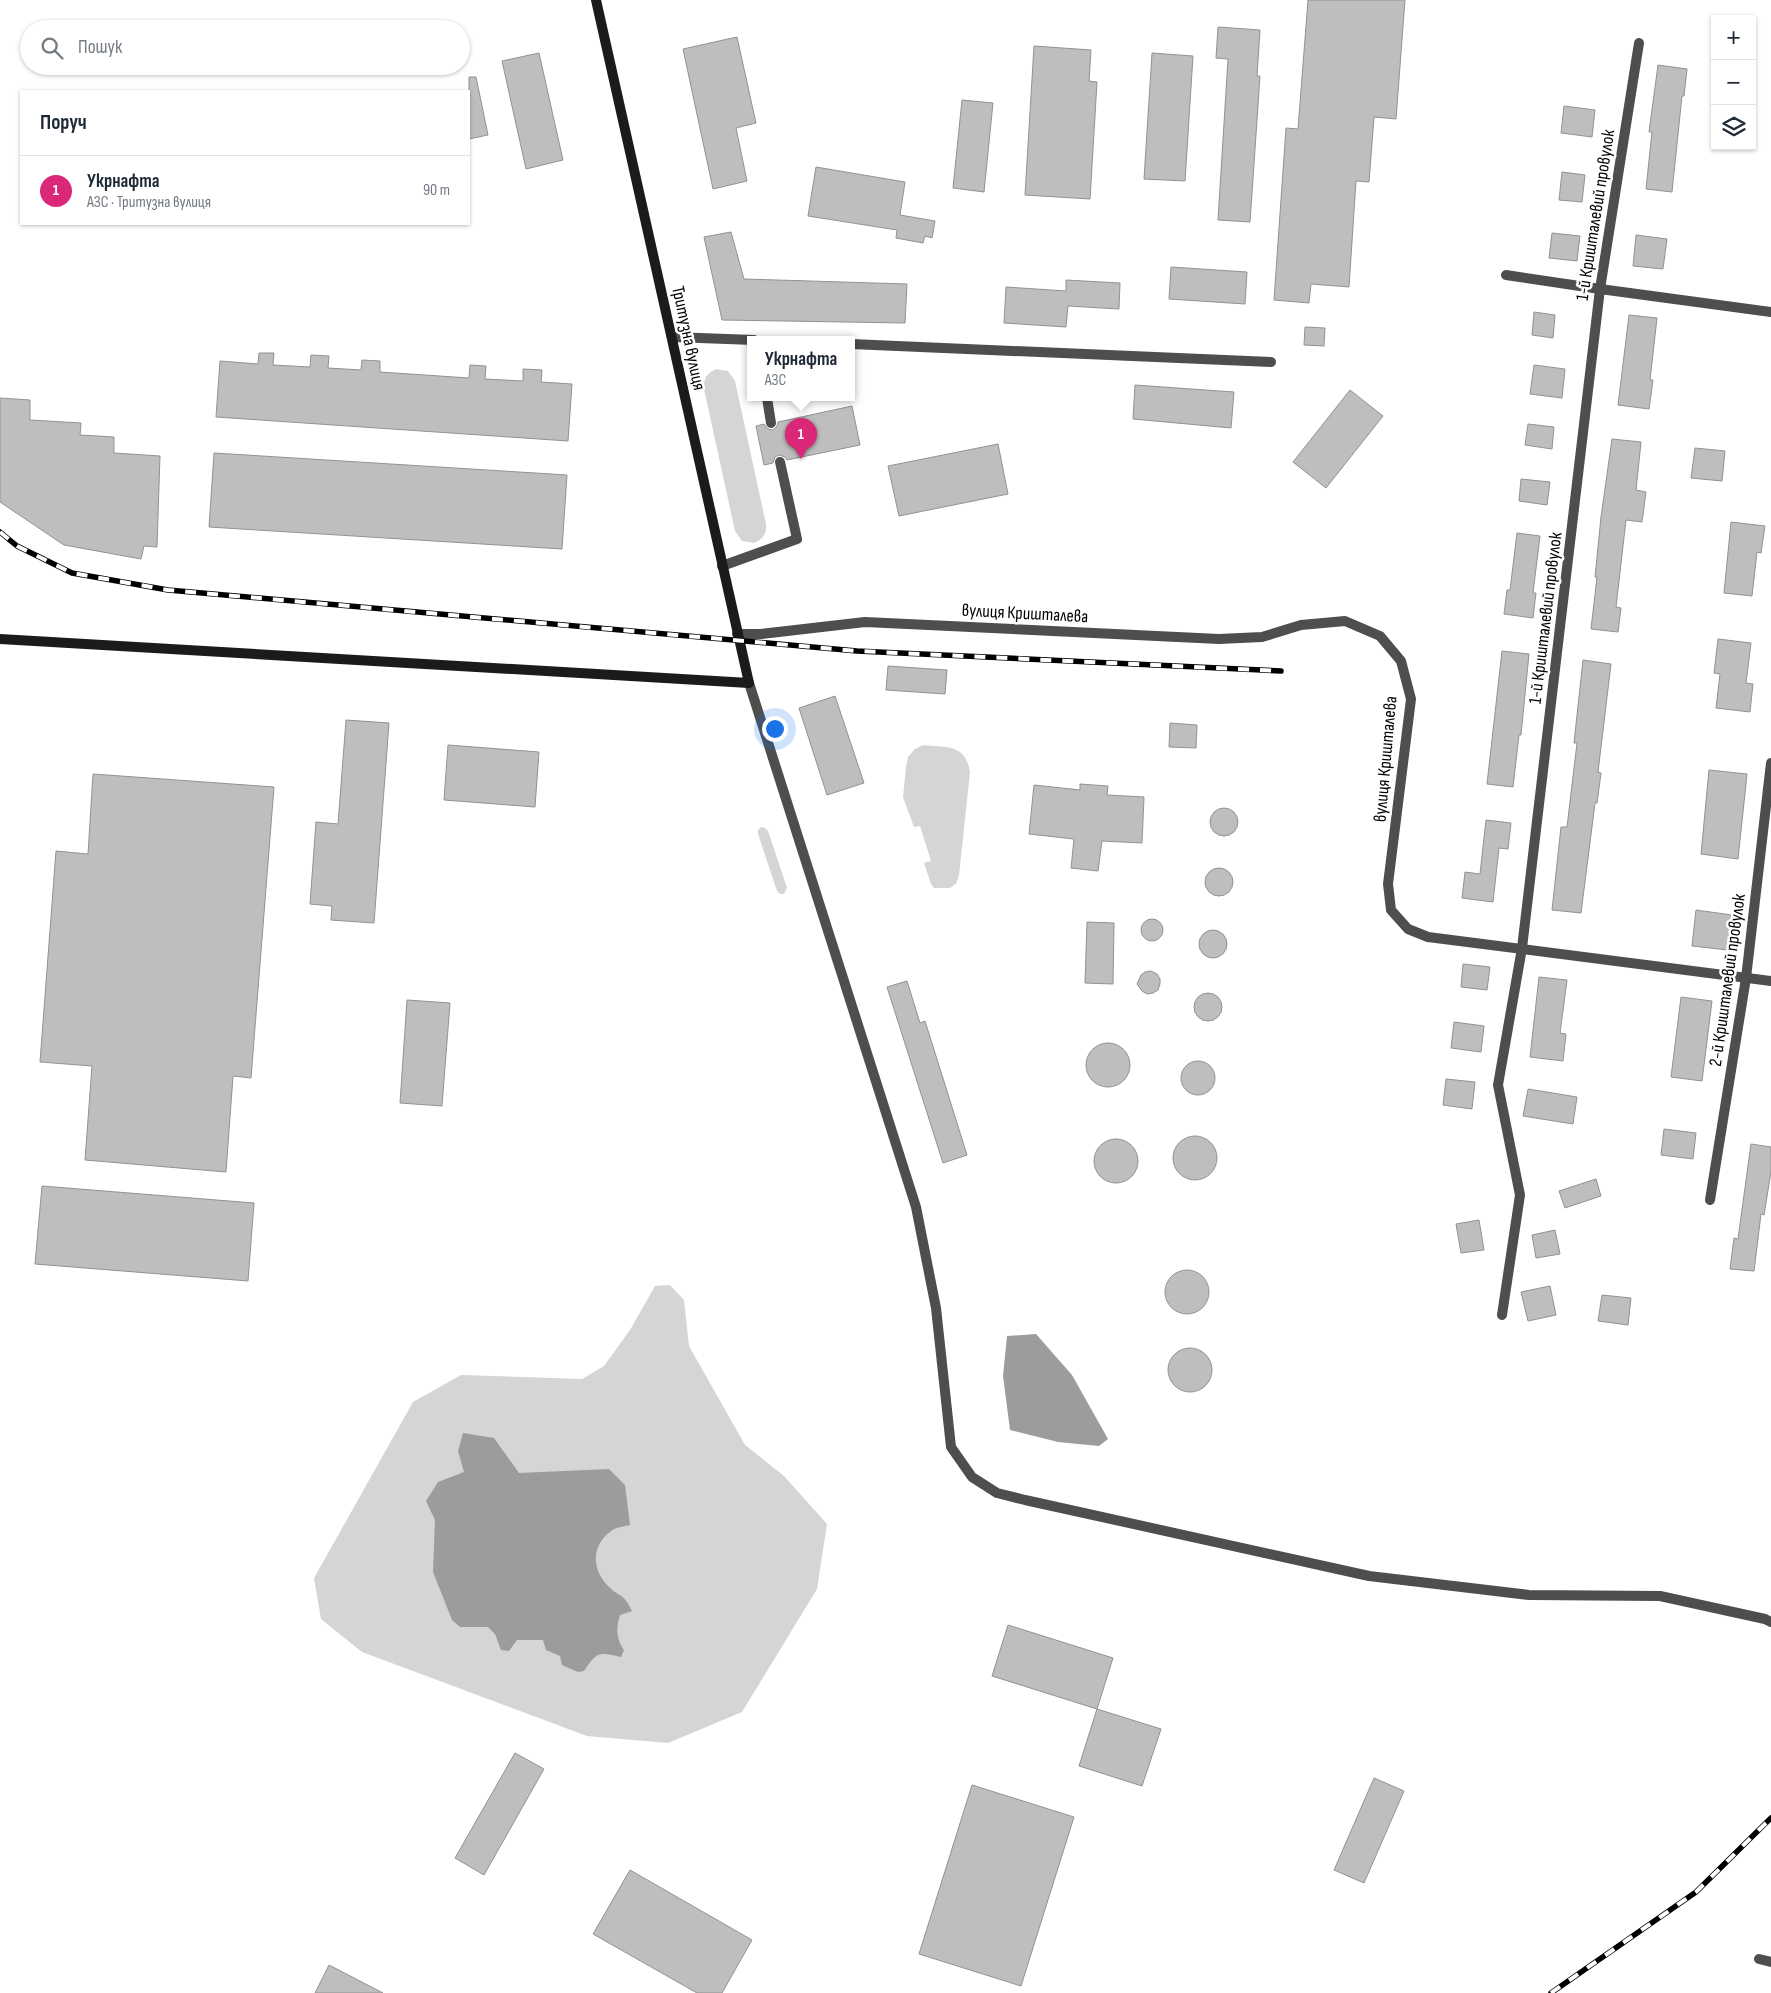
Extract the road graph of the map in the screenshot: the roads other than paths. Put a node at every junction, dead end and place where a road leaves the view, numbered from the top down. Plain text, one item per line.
1 (596, 0) edge
2 (1638, 43) dead end
3 (1506, 275) dead end
4 (1600, 289) junction
5 (1771, 312) edge
6 (672, 337) junction
7 (747, 340) edge
8 (855, 344) edge
9 (1271, 362) dead end
10 (767, 401) edge
11 (771, 423) dead end
12 (780, 462) dead end
13 (722, 566) junction
14 (737, 634) junction
15 (0, 639) edge
16 (749, 683) junction
17 (1771, 763) edge
18 (1522, 948) junction
19 (1746, 978) junction
20 (1771, 981) edge
21 (1710, 1200) dead end
22 (1502, 1316) dead end
23 (1771, 1622) edge
24 (1760, 1959) dead end
25 (1771, 1962) edge

1 - 6 main road, Тритузна вулиця
2 - 4 street, 1-й Кришталевий провулок
3 - 4 street
4 - 5 street
4 - 18 street, 1-й Кришталевий провулок
6 - 7 street
6 - 13 main road, Тритузна вулиця
8 - 9 street
10 - 11 street
12 - 13 street
13 - 14 main road, Тритузна вулиця
14 - 16 main road, Тритузна вулиця
14 - 18 street, вулиця Кришталева
15 - 16 main road
16 - 23 street
17 - 19 street, 2-й Кришталевий провулок
18 - 19 street, вулиця Кришталева
18 - 22 street, 1-й Кришталевий провулок
19 - 20 street, вулиця Кришталева
19 - 21 street, 2-й Кришталевий провулок
24 - 25 street

